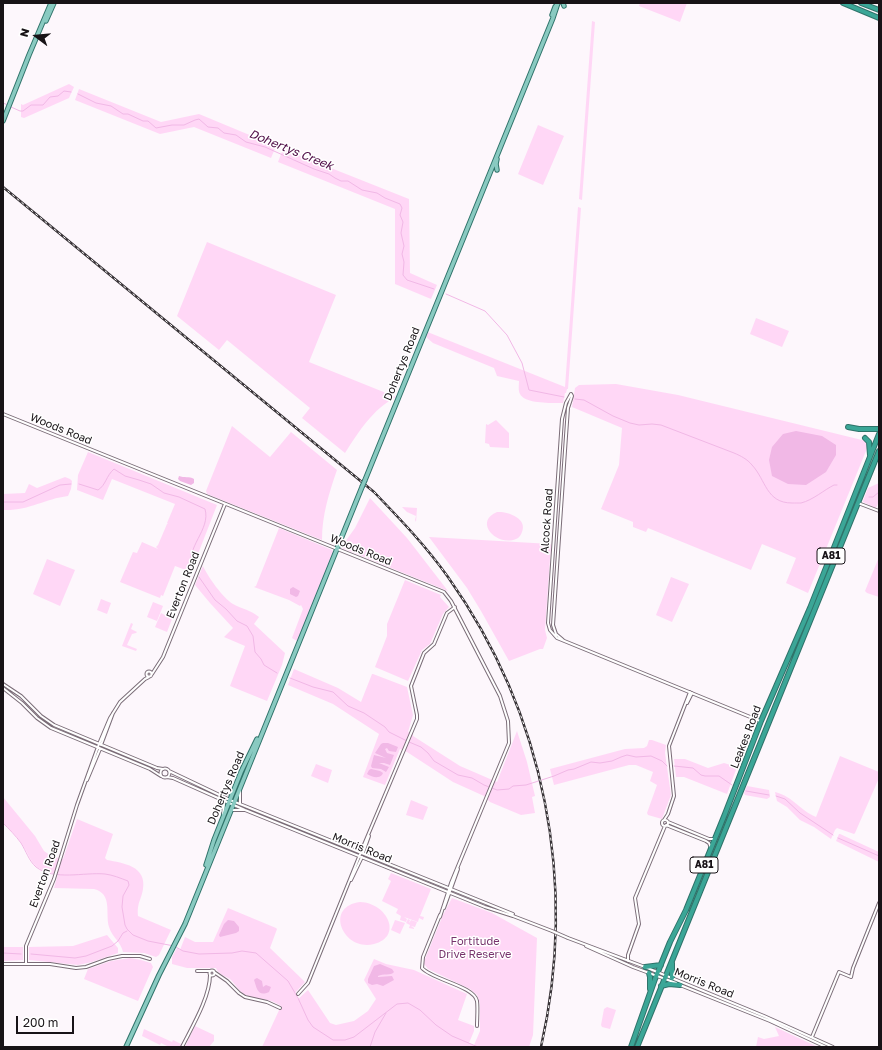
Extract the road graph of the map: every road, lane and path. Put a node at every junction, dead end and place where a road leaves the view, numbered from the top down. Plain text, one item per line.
1 (50, 3) edge
2 (54, 3) edge
3 (558, 3) edge
4 (843, 3) edge
5 (861, 3) edge
6 (879, 10) edge
7 (879, 18) edge
8 (39, 32) junction
9 (3, 121) edge
10 (507, 131) junction
11 (498, 170) dead end
12 (3, 414) edge
13 (848, 427) dead end
14 (879, 429) edge
15 (879, 435) edge
16 (865, 438) dead end
17 (878, 441) edge
18 (879, 451) edge
19 (870, 456) junction
20 (858, 503) junction
21 (225, 504) junction
22 (879, 511) edge
23 (337, 550) junction
24 (455, 607) junction
25 (563, 640) junction
26 (3, 684) edge
27 (3, 688) edge
28 (691, 692) junction
29 (24, 699) junction
30 (22, 702) junction
31 (761, 721) junction
32 (769, 724) junction
33 (259, 738) junction
34 (100, 745) junction
35 (98, 748) junction
36 (164, 769) junction
37 (169, 771) junction
38 (161, 776) junction
39 (167, 777) junction
40 (240, 787) junction
41 (206, 788) junction
42 (204, 791) junction
43 (233, 793) junction
44 (219, 794) junction
45 (739, 794) junction
46 (222, 799) junction
47 (231, 802) junction
48 (240, 804) junction
49 (245, 810) junction
50 (230, 811) junction
51 (732, 813) junction
52 (668, 814) junction
53 (725, 814) junction
54 (223, 817) junction
55 (664, 820) junction
56 (667, 821) junction
57 (665, 825) junction
58 (720, 826) junction
59 (715, 838) junction
60 (711, 849) junction
61 (362, 852) junction
62 (361, 856) junction
63 (406, 870) junction
64 (404, 874) junction
65 (203, 879) junction
66 (450, 889) junction
67 (449, 893) junction
68 (879, 903) edge
69 (491, 905) junction
70 (490, 909) junction
71 (552, 931) junction
72 (568, 938) junction
73 (628, 955) junction
74 (621, 958) junction
75 (673, 958) junction
76 (150, 959) dead end
77 (628, 961) junction
78 (3, 964) edge
79 (26, 964) junction
80 (661, 965) junction
81 (645, 967) junction
82 (211, 971) junction
83 (197, 972) dead end
84 (204, 972) junction
85 (214, 972) junction
86 (649, 973) junction
87 (657, 974) junction
88 (211, 975) junction
89 (220, 976) junction
90 (665, 977) junction
91 (672, 978) junction
92 (680, 985) junction
93 (661, 986) junction
94 (650, 991) junction
95 (298, 994) dead end
96 (280, 1008) dead end
97 (764, 1017) junction
98 (477, 1026) dead end
99 (812, 1039) junction
100 (125, 1047) edge
101 (182, 1047) edge
102 (631, 1047) edge
103 (637, 1047) edge
104 (826, 1047) edge
105 (833, 1047) edge

1 - 8 main road
2 - 8 main road
3 - 10 main road, Dohertys Road
4 - 7 highway
5 - 6 highway
8 - 9 main road
10 - 11 main road
10 - 23 main road, Dohertys Road, bridge
12 - 21 street, Woods Road
13 - 14 highway
15 - 17 highway, Leakes Road / A81
16 - 19 highway
17 - 19 highway, Leakes Road / A81
18 - 20 highway, Leakes Road / A81
19 - 31 highway, Leakes Road / A81
20 - 22 street
20 - 32 highway, Leakes Road / A81
21 - 23 street, Woods Road
21 - 34 street, Everton Road
23 - 24 street, Woods Road
23 - 33 main road, Dohertys Road
24 - 61 street
24 - 66 street, Woods Road
25 - 25 street, Alcock Road
25 - 28 street, Alcock Road
26 - 29 street
27 - 30 street
28 - 31 street, Alcock Road
28 - 52 street
29 - 30 street
29 - 34 street
30 - 35 street
31 - 32 highway
31 - 53 highway, Leakes Road / A81
32 - 45 highway, Leakes Road / A81
33 - 40 main road, Dohertys Road
33 - 43 main road, Dohertys Road
34 - 35 street, Everton Road
34 - 36 street
35 - 38 street
35 - 79 street, Everton Road
36 - 37 street, Morris Road
36 - 38 street
37 - 39 street
37 - 41 street, Morris Road
38 - 39 street, Morris Road
39 - 42 street, Morris Road
40 - 47 main road, Dohertys Road
40 - 48 street
41 - 42 street
41 - 44 street, Morris Road
42 - 46 street, Morris Road
43 - 44 street
43 - 47 main road, Dohertys Road
44 - 47 street, Morris Road
45 - 51 highway, Leakes Road / A81
45 - 53 highway
46 - 47 street, Morris Road
46 - 54 street
47 - 48 street, Morris Road
47 - 49 street, Morris Road
47 - 50 main road, Dohertys Road
47 - 54 main road, Dohertys Road
48 - 61 street, Morris Road
49 - 50 street
49 - 62 street, Morris Road
50 - 65 main road, Dohertys Road
51 - 58 highway
51 - 75 highway, Leakes Road / A81
52 - 55 street
52 - 56 street
53 - 58 highway, Leakes Road / A81
54 - 65 main road, Dohertys Road
55 - 56 street
55 - 57 street
56 - 57 street
56 - 59 street
57 - 60 street
57 - 73 street
58 - 59 highway, Leakes Road / A81
59 - 60 highway, Leakes Road / A81
60 - 80 highway, Leakes Road / A81
61 - 62 street
61 - 63 street, Morris Road
62 - 64 street, Morris Road
62 - 95 street
63 - 64 street
63 - 66 street, Morris Road
64 - 67 street, Morris Road
65 - 100 main road, Dohertys Road
66 - 67 street, Woods Road
66 - 69 street, Morris Road
67 - 70 street, Morris Road
67 - 98 street, Woods Road
68 - 99 street
69 - 70 street
69 - 71 street, Morris Road
70 - 71 street, Morris Road
71 - 72 street, Morris Road, bridge
72 - 74 street, Morris Road
72 - 86 street, Morris Road
73 - 74 street
73 - 77 street
74 - 77 street, Morris Road
75 - 90 highway, Leakes Road / A81
75 - 91 highway
76 - 79 street
77 - 81 street, Morris Road
78 - 79 street
80 - 81 highway
80 - 87 highway, Leakes Road / A81
81 - 87 street, Morris Road
82 - 84 street
82 - 85 street
82 - 88 street
83 - 84 street
84 - 88 street
85 - 88 street
85 - 89 street
86 - 87 street, Morris Road
86 - 94 highway
87 - 90 street, Morris Road
87 - 94 highway, Leakes Road / A81
88 - 89 street
88 - 101 street
89 - 96 street
90 - 91 street, Morris Road
90 - 92 street, Morris Road
90 - 93 highway, Leakes Road / A81
91 - 97 street, Morris Road
92 - 93 highway
92 - 97 street, Morris Road
93 - 103 highway, Leakes Road / A81
94 - 102 highway, Leakes Road / A81
97 - 99 street, Morris Road
99 - 104 street, Morris Road
99 - 105 street, Morris Road

